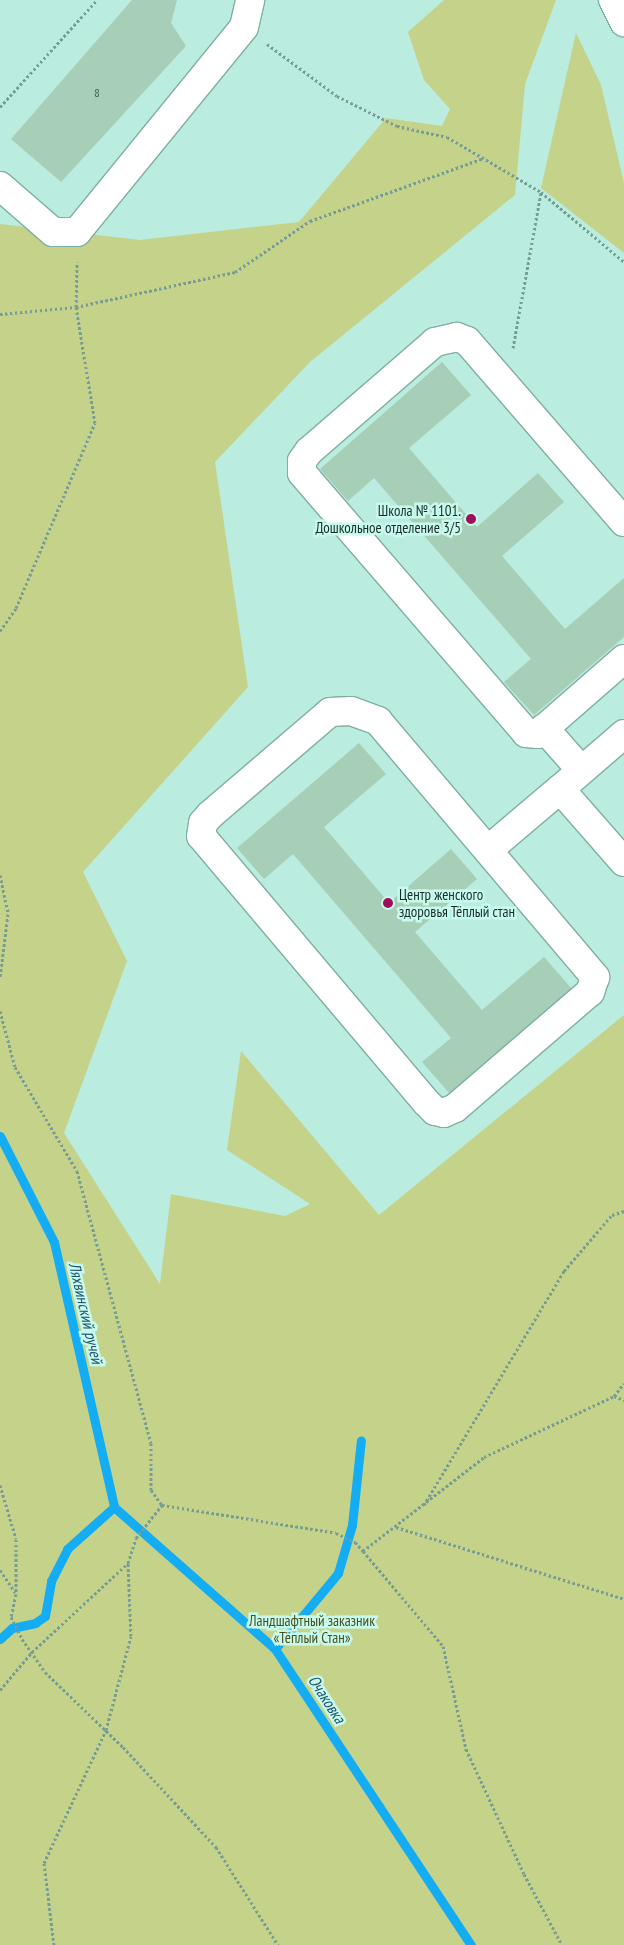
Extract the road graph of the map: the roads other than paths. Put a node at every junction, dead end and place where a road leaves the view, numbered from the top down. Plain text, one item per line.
1 (250, 0) edge
2 (612, 0) edge
3 (624, 22) edge
4 (0, 186) edge
5 (624, 522) edge
6 (624, 659) edge
7 (544, 728) junction
8 (624, 734) edge
9 (581, 770) junction
10 (560, 789) junction
11 (488, 850) junction
12 (624, 862) edge

1 - 4 lane
2 - 3 lane
5 - 7 lane
6 - 7 lane
7 - 9 lane
8 - 9 lane
9 - 10 lane
10 - 11 lane
10 - 12 lane
11 - 11 lane

